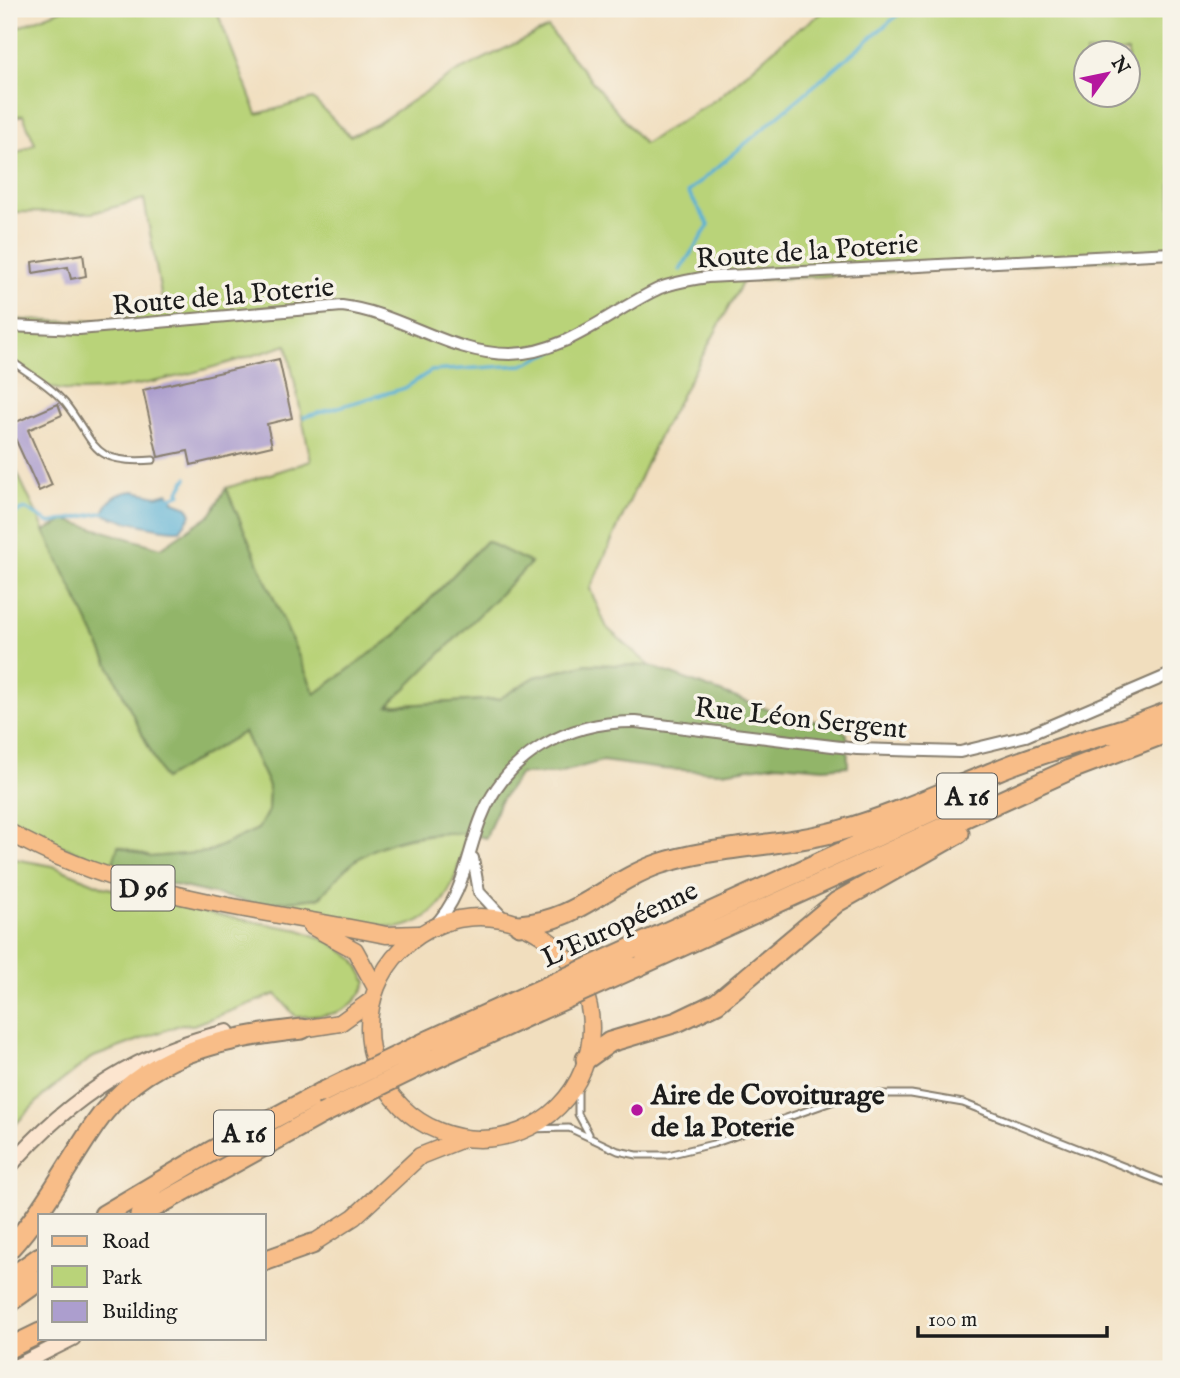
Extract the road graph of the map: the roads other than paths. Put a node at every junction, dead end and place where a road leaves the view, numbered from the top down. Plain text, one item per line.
1 (1171, 253) edge
2 (9, 326) edge
3 (9, 359) edge
4 (153, 460) dead end
5 (1171, 674) edge
6 (1171, 710) edge
7 (1123, 729) junction
8 (1171, 731) edge
9 (1008, 798) junction
10 (9, 832) edge
11 (473, 848) junction
12 (285, 918) junction
13 (512, 922) junction
14 (427, 931) junction
15 (634, 957) junction
16 (374, 994) junction
17 (302, 1029) junction
18 (431, 1050) junction
19 (586, 1059) junction
20 (578, 1080) junction
21 (526, 1129) junction
22 (467, 1138) junction
23 (594, 1139) junction
24 (9, 1167) edge
25 (1171, 1185) edge
26 (106, 1214) edge
27 (142, 1214) edge
28 (312, 1244) junction
29 (9, 1250) edge
30 (38, 1258) edge
31 (266, 1260) edge
32 (266, 1266) edge
33 (9, 1279) edge
34 (38, 1281) edge
35 (9, 1302) edge
36 (38, 1335) edge
37 (69, 1340) edge
38 (9, 1348) edge
39 (11, 1369) edge

1 - 2 street, Route de la Poterie
3 - 4 lane
5 - 11 street, Rue Léon Sergent
6 - 7 highway, L'Européenne / A 16
7 - 13 highway
7 - 15 highway, L'Européenne / A 16
8 - 9 highway, L'Européenne / A 16
9 - 15 highway, L'Européenne / A 16
9 - 19 highway
10 - 12 main road, D 96
11 - 13 street
11 - 14 street, Rue Léon Sergent
12 - 14 main road, D 96
12 - 16 main road, D 96
13 - 14 main road
13 - 19 main road
14 - 16 main road
15 - 18 highway, L'Européenne / A 16, bridge
16 - 17 main road
16 - 22 main road
17 - 24 main road
17 - 29 highway
18 - 26 highway, L'Européenne / A 16, bridge
18 - 27 highway, L'Européenne / A 16, bridge
19 - 20 main road
20 - 21 main road
20 - 23 lane
21 - 22 main road
21 - 23 lane
22 - 28 main road
23 - 25 lane
28 - 31 highway
28 - 32 main road
30 - 33 highway
34 - 35 highway
36 - 38 highway
37 - 39 main road

